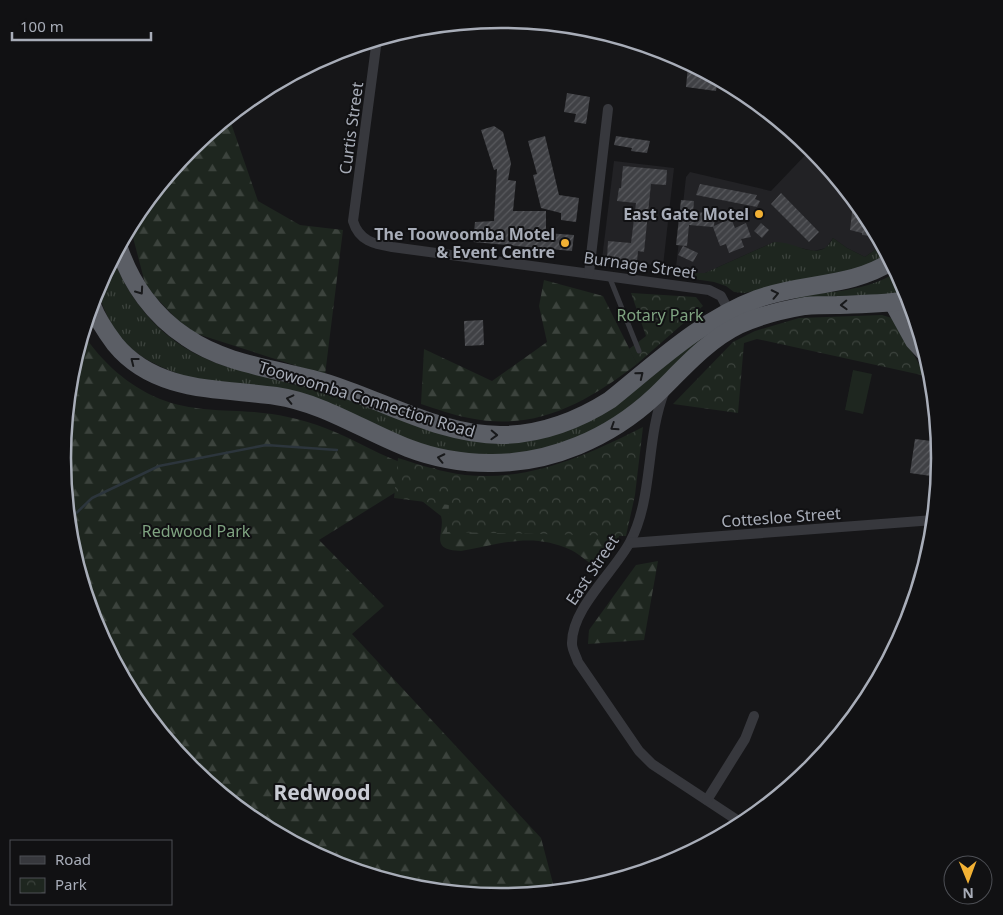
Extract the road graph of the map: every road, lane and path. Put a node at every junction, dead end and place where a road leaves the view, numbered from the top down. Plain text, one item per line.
1 (377, 46) edge
2 (608, 109) dead end
3 (353, 221) joint
4 (122, 256) edge
5 (886, 265) edge
6 (890, 273) edge
7 (589, 274) junction
8 (609, 276) junction
9 (839, 282) junction
10 (901, 301) edge
11 (96, 314) edge
12 (733, 319) junction
13 (916, 343) edge
14 (639, 351) dead end
15 (668, 382) junction
16 (927, 521) edge
17 (630, 543) junction
18 (754, 716) dead end
19 (707, 800) junction
20 (735, 818) edge

1 - 3 street, Curtis Street
2 - 7 street
3 - 7 street, Burnage Street
4 -> 12 highway, Toowoomba Connection Road
5 - 9 highway, Toowoomba Connection Road
6 - 9 highway
7 - 8 street, Burnage Street
8 - 12 street, Burnage Street
8 - 14 lane
12 -> 9 highway, Toowoomba Connection Road
10 -> 12 highway, Toowoomba Connection Road
10 - 13 highway
15 -> 11 highway, Toowoomba Connection Road
12 - 15 highway, Toowoomba Connection Road
15 - 17 street, East Street
16 - 17 street, Cottesloe Street
17 - 19 street, East Street
18 - 19 street
19 - 20 street, East Street

